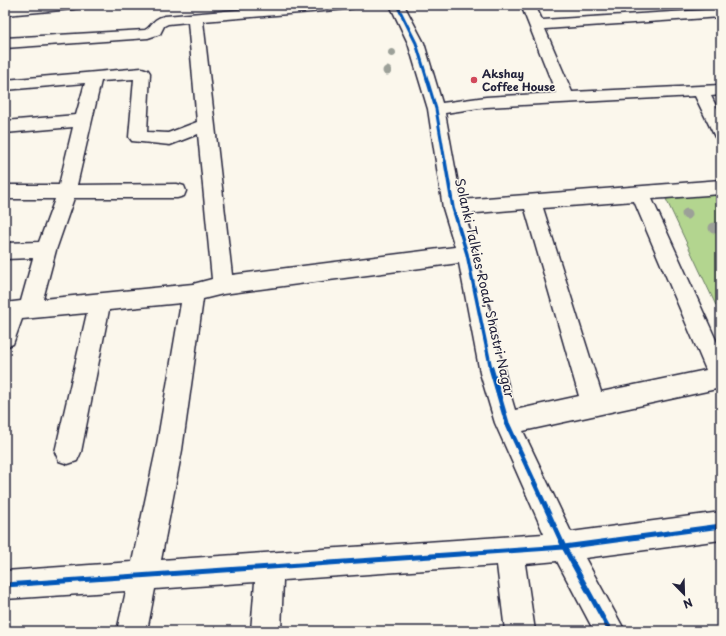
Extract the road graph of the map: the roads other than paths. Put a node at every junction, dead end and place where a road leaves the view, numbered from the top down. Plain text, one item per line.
1 (73, 5) edge
2 (348, 5) edge
3 (397, 5) edge
4 (528, 5) edge
5 (642, 5) edge
6 (271, 8) edge
7 (5, 11) edge
8 (721, 13) edge
9 (650, 17) junction
10 (195, 19) junction
11 (537, 25) junction
12 (5, 43) edge
13 (94, 77) junction
14 (5, 86) edge
15 (721, 90) edge
16 (700, 91) junction
17 (567, 99) junction
18 (436, 109) junction
19 (84, 120) junction
20 (205, 125) junction
21 (5, 127) edge
22 (721, 133) edge
23 (721, 187) edge
24 (177, 191) dead end
25 (5, 192) edge
26 (66, 192) junction
27 (640, 193) junction
28 (532, 202) junction
29 (453, 208) junction
30 (46, 250) junction
31 (5, 251) edge
32 (467, 254) junction
33 (223, 285) junction
34 (193, 293) junction
35 (100, 303) junction
36 (16, 311) edge
37 (5, 337) edge
38 (721, 377) edge
39 (594, 404) junction
40 (507, 423) junction
41 (68, 452) dead end
42 (721, 526) edge
43 (564, 547) junction
44 (509, 551) junction
45 (270, 567) junction
46 (142, 576) junction
47 (5, 585) edge
48 (132, 631) edge
49 (266, 631) edge
50 (520, 631) edge
51 (610, 631) edge

1 - 7 street
2 - 6 street
3 - 18 street, Solanki Talkies Road, Shastri Nagar
4 - 11 street
5 - 9 street
6 - 10 street
8 - 9 street
9 - 11 street
10 - 12 street
10 - 20 street
11 - 17 street
13 - 14 street
13 - 19 street
13 - 20 street
15 - 16 street
16 - 17 street
16 - 22 street
17 - 18 street
18 - 29 street, Solanki Talkies Road, Shastri Nagar
19 - 21 street
19 - 26 street
20 - 33 street
23 - 27 street
24 - 26 street
25 - 26 street
26 - 30 street
27 - 28 street
27 - 38 street
28 - 29 street
28 - 39 street
29 - 32 street, Solanki Talkies Road, Shastri Nagar
30 - 31 street
30 - 36 street
32 - 33 street
32 - 40 street, Solanki Talkies Road, Shastri Nagar
33 - 34 street
34 - 35 street
34 - 46 street
35 - 36 street
35 - 41 street
36 - 37 street
38 - 39 street
39 - 40 street
40 - 43 street, Solanki Talkies Road, Shastri Nagar
42 - 43 street
43 - 44 street
43 - 51 street, Solanki Talkies Road, Shastri Nagar
44 - 45 street
44 - 50 street
45 - 46 street
45 - 49 street
46 - 47 street
46 - 48 street

